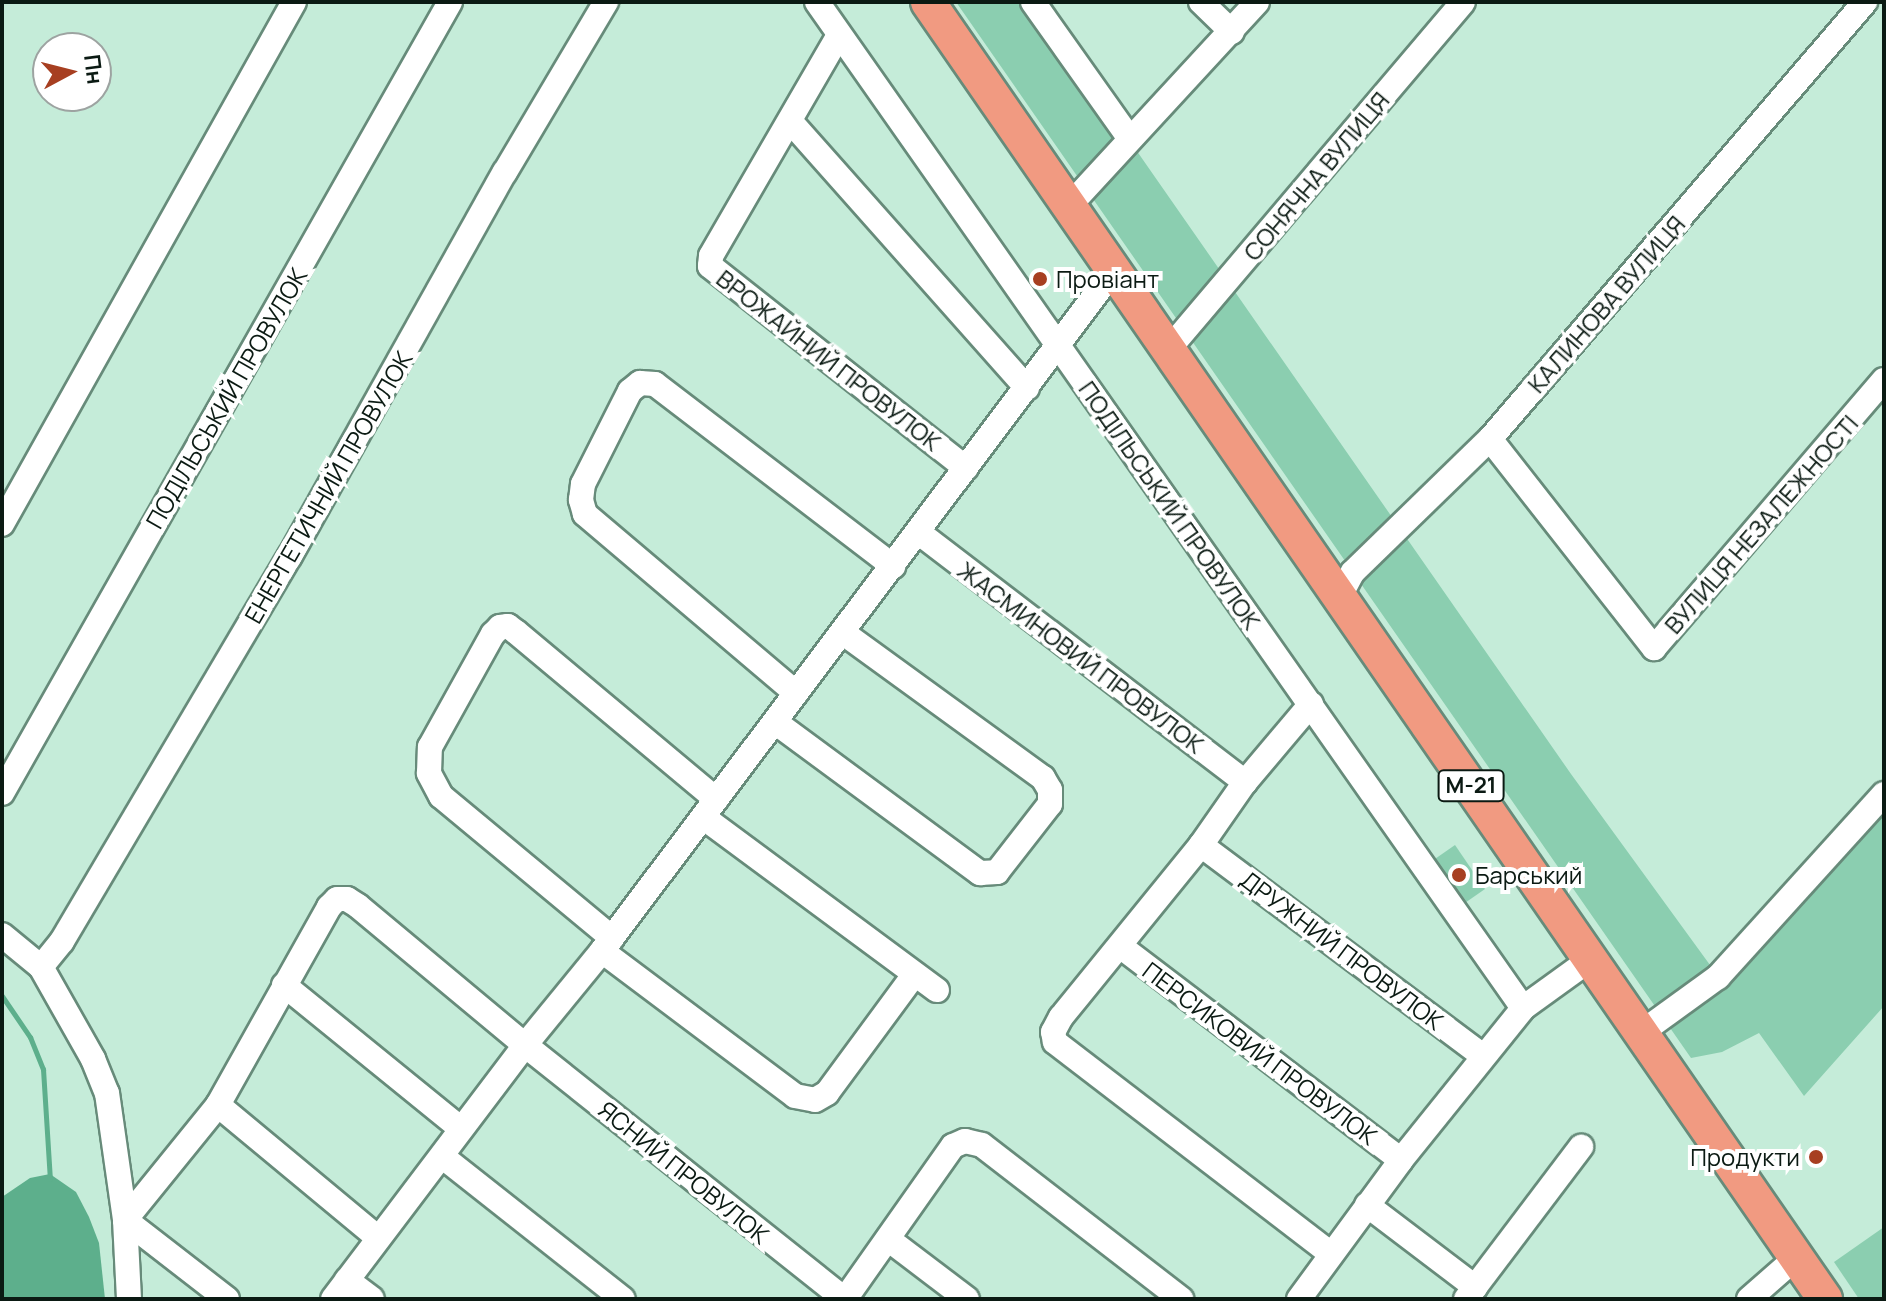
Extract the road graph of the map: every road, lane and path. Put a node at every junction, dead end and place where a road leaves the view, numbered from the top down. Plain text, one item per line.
1 (294, 2) edge
2 (450, 2) edge
3 (606, 2) edge
4 (817, 2) edge
5 (928, 2) edge
6 (1033, 2) edge
7 (1201, 2) edge
8 (1257, 2) edge
9 (1463, 2) edge
10 (1865, 2) edge
11 (1232, 32) junction
12 (839, 35) junction
13 (790, 121) junction
14 (1130, 139) junction
15 (1069, 206) junction
16 (1114, 270) junction
17 (1058, 346) junction
18 (1168, 350) junction
19 (1884, 380) edge
20 (1027, 388) junction
21 (1490, 439) junction
22 (966, 468) junction
23 (2, 524) edge
24 (918, 532) junction
25 (893, 566) junction
26 (1340, 596) junction
27 (842, 632) junction
28 (796, 693) junction
29 (1311, 704) junction
30 (775, 722) junction
31 (1245, 782) junction
32 (2, 793) edge
33 (1884, 794) edge
34 (710, 808) junction
35 (1201, 845) junction
36 (2, 935) edge
37 (607, 945) junction
38 (1120, 946) junction
39 (1591, 959) junction
40 (41, 967) junction
41 (914, 975) junction
42 (284, 985) junction
43 (937, 990) dead end
44 (1523, 1008) junction
45 (1642, 1032) junction
46 (525, 1045) junction
47 (1483, 1056) junction
48 (218, 1105) junction
49 (461, 1129) junction
50 (1581, 1147) dead end
51 (443, 1157) junction
52 (1401, 1160) junction
53 (1367, 1205) junction
54 (125, 1220) junction
55 (378, 1238) junction
56 (888, 1239) junction
57 (1331, 1254) junction
58 (1797, 1257) junction
59 (340, 1290) edge
60 (1470, 1293) edge
61 (129, 1299) edge
62 (227, 1299) edge
63 (372, 1299) edge
64 (623, 1299) edge
65 (844, 1299) edge
66 (967, 1299) edge
67 (1181, 1299) edge
68 (1299, 1299) edge
69 (1749, 1299) edge
70 (1825, 1299) edge

1 - 23 street
2 - 32 street, ПОДІЛЬСЬКИЙ ПРОВУЛОК
3 - 40 street, ЕНЕРГЕТИЧНИЙ ПРОВУЛОК
4 - 12 street, ПОДІЛЬСЬКИЙ ПРОВУЛОК
5 - 15 highway, М-21
6 - 14 street
7 - 11 street
8 - 11 street
9 - 18 street, СОНЯЧНА ВУЛИЦЯ
10 - 21 street, КАЛИНОВА ВУЛИЦЯ
11 - 14 street
12 - 13 street, ВРОЖАЙНИЙ ПРОВУЛОК
12 - 17 street, ПОДІЛЬСЬКИЙ ПРОВУЛОК
13 - 20 street
13 - 22 street, ВРОЖАЙНИЙ ПРОВУЛОК
14 - 15 street
15 - 16 highway, М-21
16 - 17 street
16 - 18 highway, М-21
17 - 20 street
17 - 29 street, ПОДІЛЬСЬКИЙ ПРОВУЛОК
18 - 26 highway, М-21
19 - 21 street, ВУЛИЦЯ НЕЗАЛЕЖНОСТІ
20 - 22 street
21 - 26 street, КАЛИНОВА ВУЛИЦЯ
22 - 24 street
24 - 25 street
24 - 31 street, ЖАСМИНОВИЙ ПРОВУЛОК
25 - 27 street
25 - 28 street
26 - 39 highway, М-21
27 - 28 street
27 - 30 street
28 - 30 street
29 - 31 street
29 - 44 street, ПОДІЛЬСЬКИЙ ПРОВУЛОК
30 - 34 street
31 - 35 street
33 - 45 street
34 - 37 street
34 - 37 street
34 - 41 street
35 - 38 street
35 - 47 street, ДРУЖНИЙ ПРОВУЛОК
36 - 40 street
37 - 41 street
37 - 46 street
38 - 52 street, ПЕРСИКОВИЙ ПРОВУЛОК
38 - 57 street
39 - 44 street
39 - 45 highway, М-21
40 - 54 street
41 - 43 street
42 - 46 street, ЯСНИЙ ПРОВУЛОК
42 - 48 street
42 - 49 street
44 - 47 street
45 - 58 highway, М-21
46 - 49 street
46 - 65 street, ЯСНИЙ ПРОВУЛОК
47 - 52 street
48 - 54 street
48 - 55 street
49 - 51 street
50 - 60 street
51 - 55 street
51 - 64 street
52 - 53 street
53 - 57 street
53 - 60 street
54 - 61 street
54 - 62 street
55 - 59 street
56 - 65 street
56 - 66 street
56 - 67 street
57 - 68 street
58 - 69 street
58 - 70 highway, М-21
59 - 63 street

